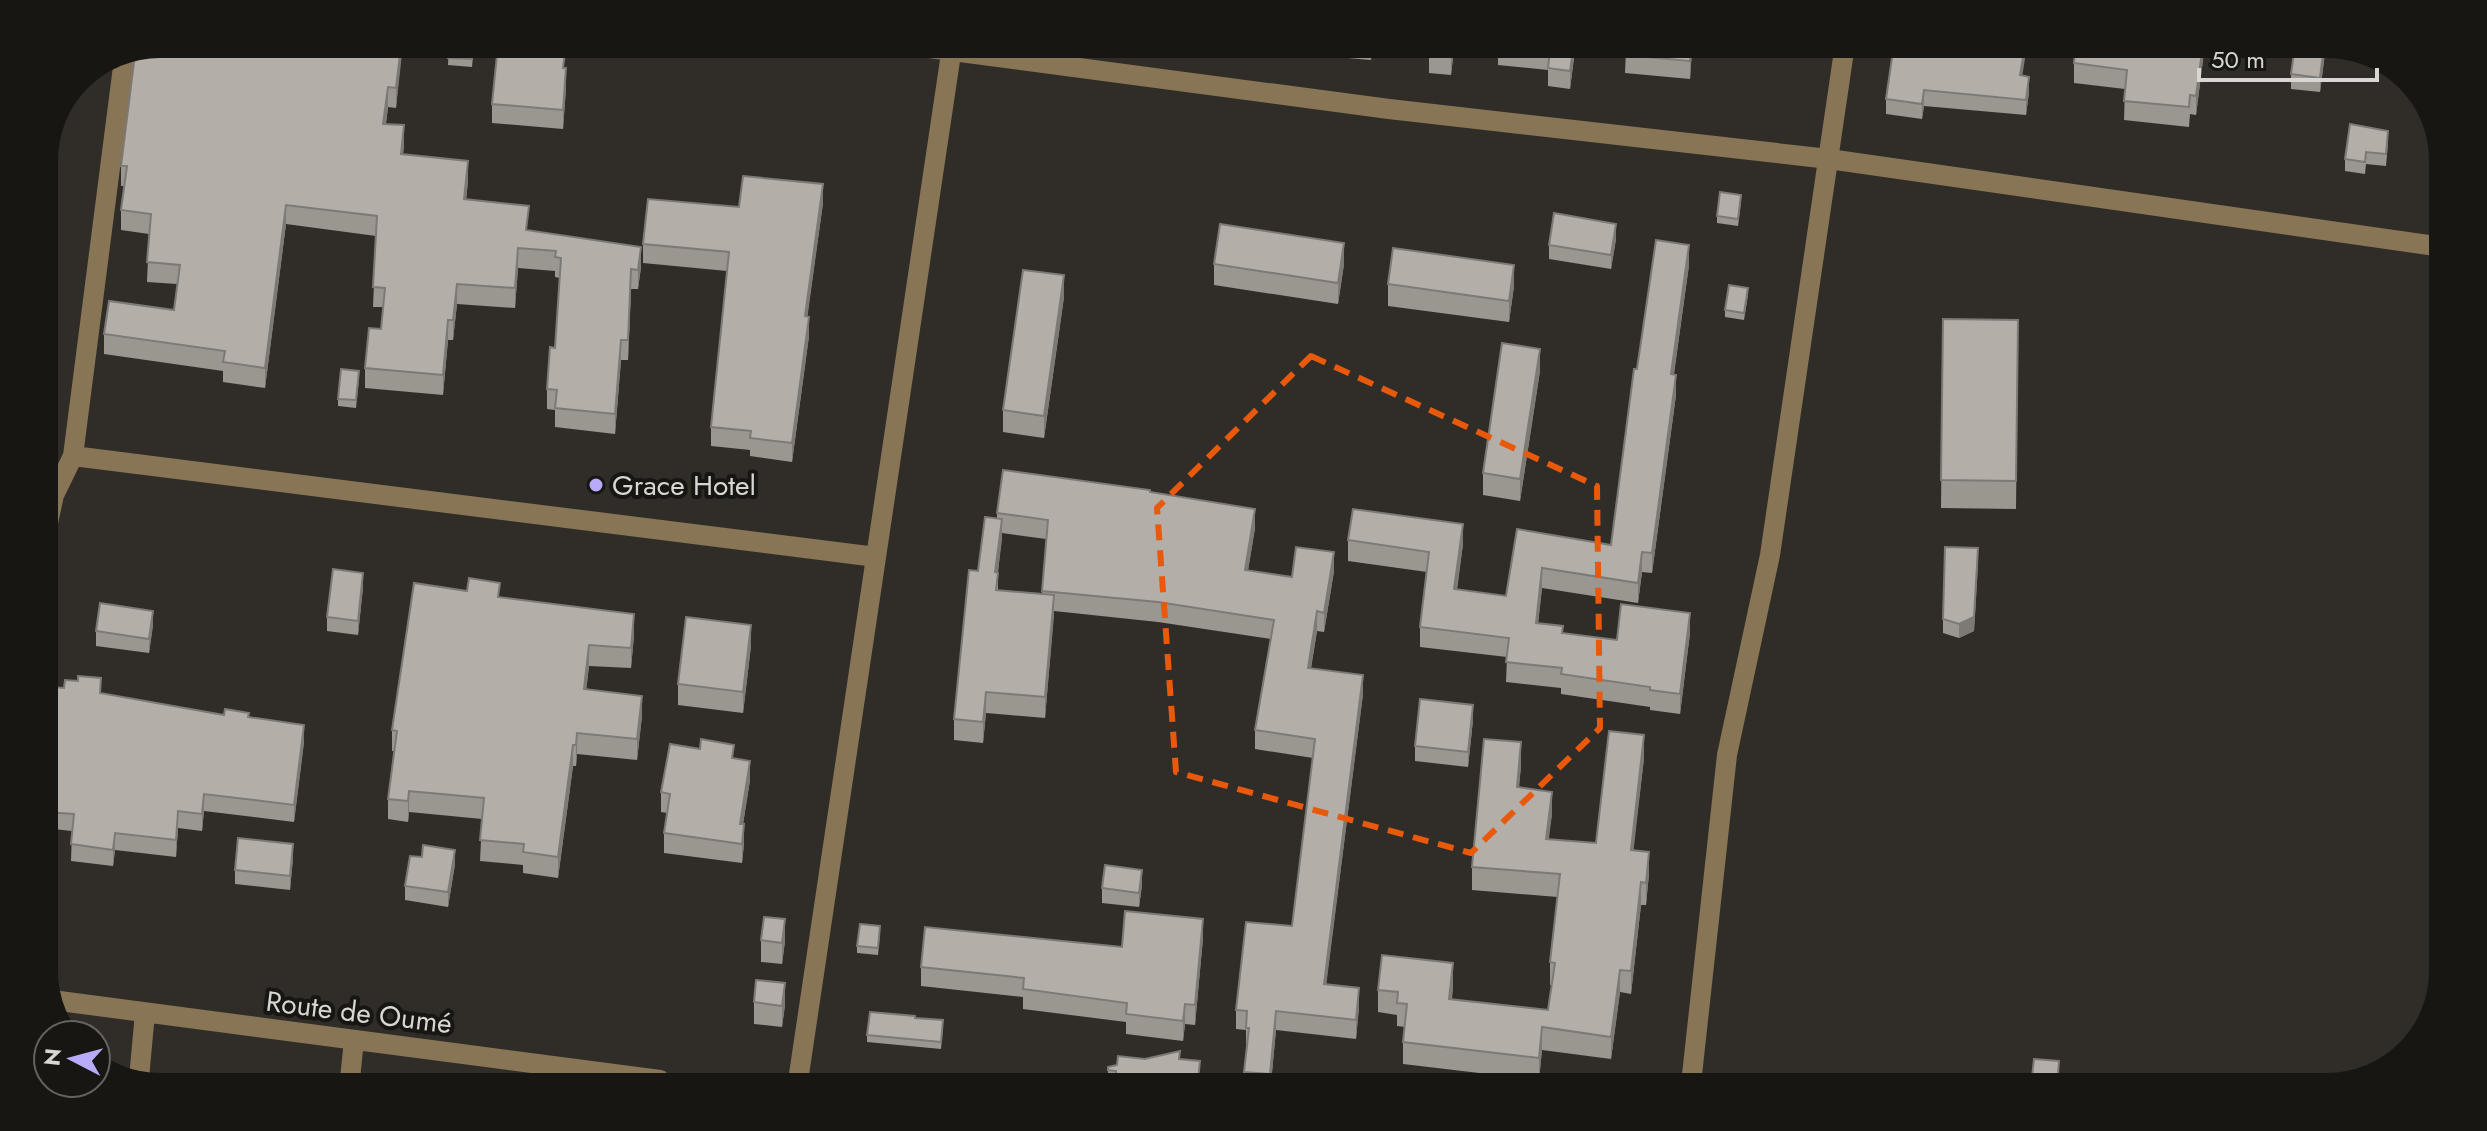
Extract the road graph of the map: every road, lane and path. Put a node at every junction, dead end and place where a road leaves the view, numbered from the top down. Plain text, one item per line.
1 (951, 58) edge
2 (1018, 58) edge
3 (1843, 58) edge
4 (123, 65) edge
5 (1829, 159) junction
6 (2429, 245) edge
7 (73, 456) junction
8 (58, 487) edge
9 (876, 557) junction
10 (63, 1002) edge
11 (145, 1013) junction
12 (354, 1040) junction
13 (140, 1071) edge
14 (351, 1073) edge
15 (606, 1073) edge
16 (799, 1073) edge
17 (1692, 1073) edge

1 - 9 street
2 - 5 street
3 - 5 street
4 - 7 street
5 - 6 street
5 - 17 street
7 - 8 street
7 - 9 street
9 - 16 street
10 - 11 street, Route de Oumé
11 - 12 street, Route de Oumé
11 - 13 street
12 - 14 street
12 - 15 street, Route de Oumé

